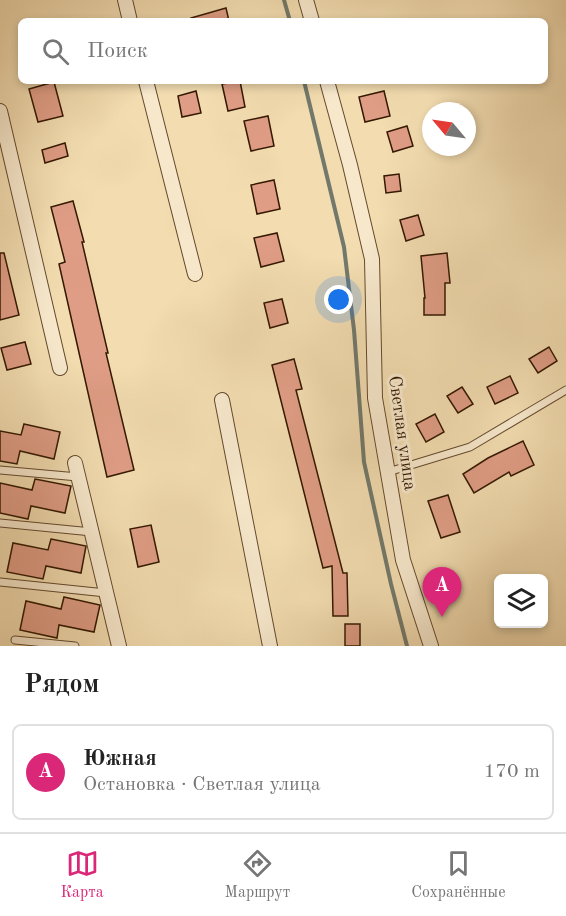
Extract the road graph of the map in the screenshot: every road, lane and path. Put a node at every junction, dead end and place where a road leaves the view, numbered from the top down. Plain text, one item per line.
1 (125, 0) edge
2 (306, 0) edge
3 (129, 18) edge
4 (311, 18) edge
5 (147, 84) edge
6 (328, 84) edge
7 (0, 111) edge
8 (195, 274) dead end
9 (60, 368) dead end
10 (566, 390) edge
11 (222, 400) dead end
12 (0, 470) edge
13 (77, 470) joint
14 (388, 472) junction
15 (0, 523) edge
16 (92, 532) junction
17 (0, 582) edge
18 (106, 593) junction
19 (15, 640) dead end
20 (75, 646) edge
21 (119, 646) edge
22 (270, 646) edge
23 (430, 646) edge

1 - 3 street
2 - 4 street
5 - 8 street
6 - 14 street, Светлая улица
7 - 9 street
10 - 14 lane
11 - 22 street
12 - 13 lane
13 - 16 street
14 - 23 street, Светлая улица
15 - 16 lane
16 - 18 street
17 - 18 lane
18 - 21 street
19 - 20 lane

